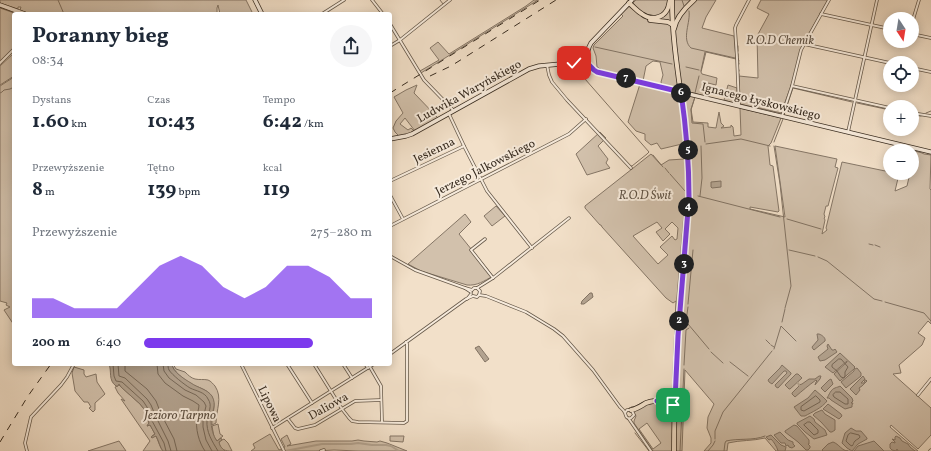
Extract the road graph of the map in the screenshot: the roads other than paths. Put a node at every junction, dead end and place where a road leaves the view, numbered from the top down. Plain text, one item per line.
1 (254, 0) edge
2 (344, 0) edge
3 (372, 0) edge
4 (450, 0) edge
5 (671, 0) edge
6 (694, 0) edge
7 (749, 0) edge
8 (829, 0) edge
9 (877, 0) edge
10 (919, 0) edge
11 (630, 3) edge
12 (0, 5) edge
13 (19, 12) edge
14 (261, 12) edge
15 (325, 12) edge
16 (381, 12) edge
17 (915, 12) edge
18 (821, 14) junction
19 (673, 25) junction
20 (872, 25) junction
21 (392, 27) edge
22 (883, 27) edge
23 (919, 35) edge
24 (674, 37) junction
25 (931, 38) edge
26 (400, 40) junction
27 (804, 44) junction
28 (392, 45) edge
29 (12, 51) edge
30 (586, 57) junction
31 (864, 57) junction
32 (883, 61) edge
33 (582, 62) junction
34 (0, 63) edge
35 (574, 63) junction
36 (588, 64) junction
37 (548, 65) junction
38 (919, 69) edge
39 (931, 72) edge
40 (582, 74) dead end
41 (792, 86) junction
42 (681, 92) junction
43 (855, 100) junction
44 (739, 106) junction
45 (883, 106) edge
46 (454, 111) junction
47 (919, 113) edge
48 (449, 114) junction
49 (782, 116) junction
50 (931, 116) edge
51 (586, 119) junction
52 (848, 132) junction
53 (392, 139) edge
54 (464, 146) junction
55 (931, 152) edge
56 (631, 168) dead end
57 (481, 179) junction
58 (392, 180) edge
59 (392, 199) edge
60 (569, 218) dead end
61 (402, 220) junction
62 (392, 225) edge
63 (485, 239) dead end
64 (532, 248) junction
65 (392, 257) edge
66 (493, 278) junction
67 (478, 289) junction
68 (472, 293) junction
69 (480, 294) junction
70 (406, 342) junction
71 (392, 352) edge
72 (73, 366) edge
73 (242, 366) edge
74 (288, 366) edge
75 (315, 366) edge
76 (344, 366) edge
77 (372, 366) edge
78 (369, 368) junction
79 (352, 378) junction
80 (931, 379) edge
81 (332, 391) junction
82 (918, 395) dead end
83 (381, 400) junction
84 (657, 401) junction
85 (675, 401) junction
86 (312, 404) junction
87 (618, 405) junction
88 (675, 408) junction
89 (342, 409) junction
90 (625, 413) junction
91 (631, 413) junction
92 (628, 418) junction
93 (288, 419) junction
94 (382, 422) junction
95 (634, 427) junction
96 (272, 428) junction
97 (283, 450) edge
98 (27, 451) edge
99 (651, 451) edge
100 (674, 451) edge

1 - 14 street
2 - 15 street
3 - 16 street
4 - 26 street
5 - 11 main road
5 - 19 main road
6 - 24 main road
7 - 44 street
8 - 18 street
9 - 20 street
10 - 17 street
11 - 19 main road
11 - 30 street
12 - 13 street
18 - 20 street
18 - 27 street
19 - 24 main road
20 - 22 street
20 - 31 street
21 - 26 street
23 - 25 street
24 - 42 main road
26 - 28 street
26 - 46 street
27 - 31 street
27 - 41 street
29 - 34 street
30 - 33 street
30 - 36 street
31 - 32 street
31 - 43 street
33 - 35 street, Ludwika Waryńskiego
33 - 36 street
35 - 37 street, Ludwika Waryńskiego
35 - 40 street
36 - 42 street, Ignacego Łyskowskiego
37 - 46 street, Ludwika Waryńskiego
37 - 51 street
38 - 39 street
41 - 43 street
41 - 49 street
42 - 44 street, Ignacego Łyskowskiego
42 - 85 main road
43 - 45 street
43 - 52 street
44 - 49 street, Ignacego Łyskowskiego
46 - 48 street, Ludwika Waryńskiego
47 - 50 street
48 - 53 street, Ludwika Waryńskiego
48 - 54 street
49 - 52 street, Ignacego Łyskowskiego
51 - 56 street
51 - 57 street, Jerzego Jalkowskiego
52 - 55 street, Ignacego Łyskowskiego
54 - 57 street
54 - 58 street, Jesienna
57 - 61 street, Jerzego Jalkowskiego
57 - 64 street
59 - 61 street
60 - 64 street
61 - 62 street, Jerzego Jalkowskiego
63 - 66 street
64 - 66 street
65 - 68 street
66 - 67 street
67 - 68 street
67 - 69 street
68 - 69 street
68 - 70 street
69 - 87 street
70 - 71 street
70 - 94 street
72 - 98 street
73 - 96 street, Lipowa
74 - 86 street
75 - 81 street
76 - 79 street
77 - 78 street
78 - 79 street
78 - 83 street
79 - 81 street
80 - 82 street
81 - 86 street
81 - 89 street
83 - 89 street, Daliowa
83 - 94 street
84 - 85 main road
84 - 88 main road
84 - 91 main road
85 - 88 main road
86 - 93 street
87 - 90 street
87 - 91 street
88 - 100 main road
89 - 93 street, Daliowa
89 - 94 street
90 - 91 street
90 - 92 street
91 - 92 street
91 - 95 street
92 - 95 street
93 - 96 street
95 - 99 street
96 - 97 street, Lipowa

